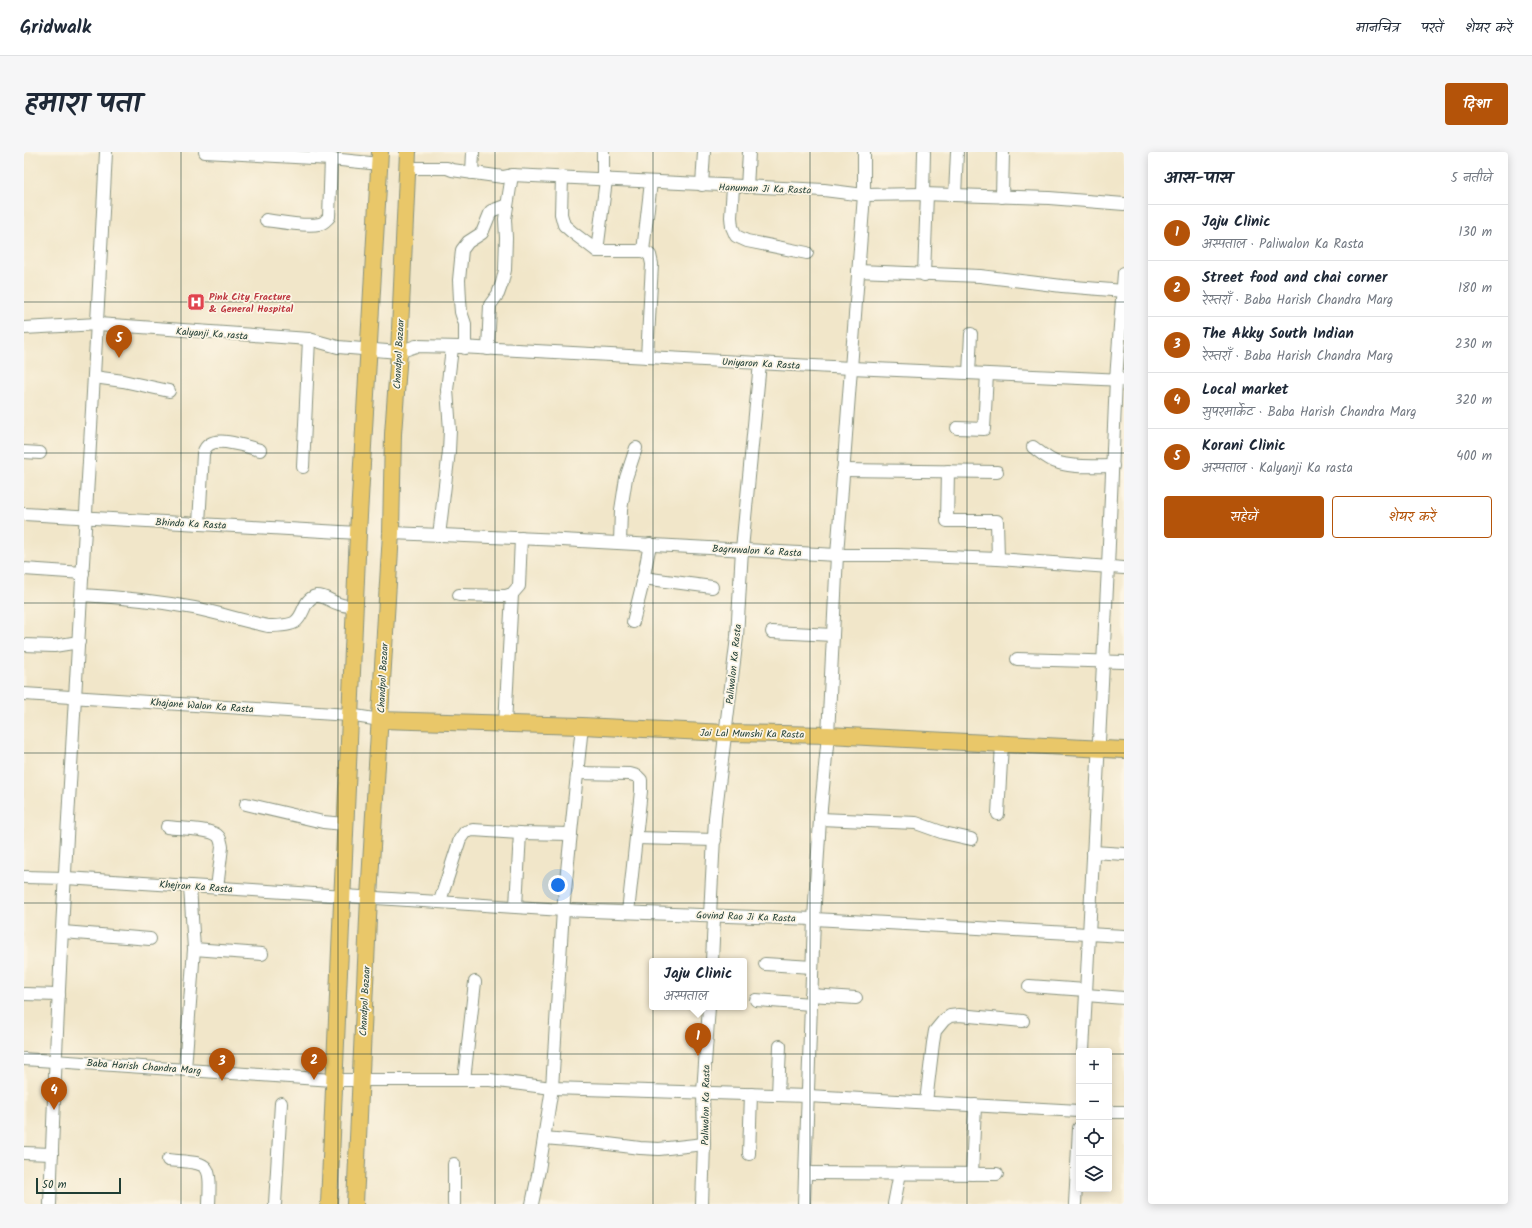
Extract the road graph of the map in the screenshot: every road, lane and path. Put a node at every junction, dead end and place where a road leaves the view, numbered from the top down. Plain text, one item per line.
1 (106, 152) edge
2 (205, 152) edge
3 (408, 152) edge
4 (473, 152) edge
5 (603, 152) edge
6 (704, 152) edge
7 (749, 152) edge
8 (864, 152) edge
9 (924, 152) edge
10 (956, 152) edge
11 (1003, 152) edge
12 (380, 158) edge
13 (331, 159) junction
14 (408, 168) junction
15 (472, 173) junction
16 (512, 174) junction
17 (562, 177) junction
18 (604, 180) junction
19 (650, 182) junction
20 (702, 185) junction
21 (733, 187) junction
22 (747, 187) junction
23 (925, 194) junction
24 (864, 195) junction
25 (955, 195) junction
26 (1002, 197) junction
27 (1124, 204) edge
28 (506, 205) junction
29 (266, 220) dead end
30 (597, 251) junction
31 (643, 251) junction
32 (808, 253) dead end
33 (858, 271) junction
34 (1124, 273) edge
35 (924, 275) junction
36 (1123, 291) edge
37 (98, 324) junction
38 (24, 328) edge
39 (971, 334) dead end
40 (309, 339) junction
41 (452, 348) junction
42 (465, 348) junction
43 (488, 349) junction
44 (369, 350) junction
45 (399, 352) junction
46 (647, 357) junction
47 (760, 363) junction
48 (851, 368) junction
49 (969, 373) junction
50 (987, 374) junction
51 (94, 377) junction
52 (1120, 379) edge
53 (169, 391) dead end
54 (957, 428) dead end
55 (1033, 447) dead end
56 (636, 448) dead end
57 (260, 450) dead end
58 (24, 452) edge
59 (40, 453) dead end
60 (1113, 466) junction
61 (303, 467) dead end
62 (843, 470) junction
63 (948, 471) junction
64 (997, 472) dead end
65 (24, 514) edge
66 (86, 517) junction
67 (199, 523) junction
68 (358, 533) junction
69 (391, 533) junction
70 (439, 536) junction
71 (521, 538) junction
72 (620, 543) junction
73 (650, 544) junction
74 (742, 549) junction
75 (837, 555) junction
76 (998, 559) junction
77 (1108, 567) junction
78 (1124, 568) edge
79 (24, 569) edge
80 (83, 573) junction
81 (643, 578) junction
82 (712, 587) dead end
83 (512, 594) junction
84 (82, 595) junction
85 (459, 595) dead end
86 (354, 606) junction
87 (633, 622) dead end
88 (772, 632) dead end
89 (833, 635) junction
90 (79, 642) junction
91 (24, 645) edge
92 (1017, 659) dead end
93 (1103, 661) junction
94 (1124, 662) edge
95 (24, 694) edge
96 (75, 696) junction
97 (349, 715) junction
98 (380, 720) junction
99 (505, 724) junction
100 (582, 726) junction
101 (726, 733) junction
102 (828, 735) junction
103 (1002, 744) junction
104 (1098, 749) junction
105 (1124, 750) edge
106 (576, 773) junction
107 (246, 804) dead end
108 (998, 814) dead end
109 (820, 819) junction
110 (344, 824) junction
111 (167, 827) dead end
112 (520, 833) junction
113 (571, 834) junction
114 (636, 838) junction
115 (715, 840) junction
116 (972, 840) dead end
117 (1093, 852) junction
118 (1124, 854) edge
119 (24, 878) edge
120 (66, 878) junction
121 (190, 886) junction
122 (217, 888) junction
123 (341, 896) junction
124 (369, 897) junction
125 (440, 901) junction
126 (516, 906) junction
127 (563, 910) junction
128 (628, 912) junction
129 (710, 915) junction
130 (814, 919) junction
131 (62, 932) junction
132 (1088, 934) junction
133 (1124, 936) edge
134 (150, 939) dead end
135 (194, 949) junction
136 (262, 954) dead end
137 (712, 958) edge
138 (765, 964) dead end
139 (812, 967) junction
140 (475, 982) dead end
141 (1029, 986) dead end
142 (1086, 992) junction
143 (24, 994) edge
144 (59, 995) junction
145 (856, 998) dead end
146 (1124, 998) edge
147 (756, 1000) dead end
148 (811, 1000) junction
149 (709, 1010) edge
150 (1023, 1021) dead end
151 (780, 1046) dead end
152 (1083, 1048) edge
153 (24, 1059) edge
154 (55, 1061) junction
155 (185, 1069) junction
156 (360, 1079) junction
157 (333, 1080) junction
158 (464, 1080) junction
159 (552, 1088) junction
160 (703, 1092) junction
161 (751, 1094) junction
162 (778, 1095) junction
163 (808, 1096) junction
164 (926, 1102) junction
165 (281, 1103) dead end
166 (975, 1105) junction
167 (1076, 1111) edge
168 (1112, 1112) edge
169 (1124, 1112) edge
170 (544, 1138) junction
171 (704, 1144) junction
172 (24, 1153) edge
173 (52, 1154) junction
174 (749, 1154) dead end
175 (1078, 1156) edge
176 (168, 1160) dead end
177 (454, 1164) dead end
178 (805, 1173) junction
179 (900, 1173) junction
180 (972, 1174) junction
181 (997, 1174) dead end
182 (50, 1204) edge
183 (209, 1204) edge
184 (275, 1204) edge
185 (329, 1204) edge
186 (355, 1204) edge
187 (454, 1204) edge
188 (532, 1204) edge
189 (702, 1204) edge
190 (804, 1204) edge
191 (894, 1204) edge
192 (1075, 1204) edge

1 - 37 street
2 - 13 street
3 - 14 main road, Chandpol Bazaar
4 - 15 street
5 - 18 street
6 - 20 street
7 - 22 street
8 - 24 street
9 - 23 street
10 - 25 street
11 - 26 street
12 - 13 street
12 - 44 main road
13 - 29 street
14 - 15 street, Hanuman Ji Ka Rasta
14 - 45 main road, Chandpol Bazaar
15 - 16 street, Hanuman Ji Ka Rasta
16 - 17 street, Hanuman Ji Ka Rasta
16 - 28 street
17 - 18 street, Hanuman Ji Ka Rasta
17 - 30 street
18 - 19 street, Hanuman Ji Ka Rasta
18 - 30 street
19 - 20 street, Hanuman Ji Ka Rasta
19 - 31 street
20 - 21 street, Hanuman Ji Ka Rasta
21 - 22 street, Hanuman Ji Ka Rasta
21 - 32 street
22 - 24 street, Hanuman Ji Ka Rasta
23 - 24 street, Hanuman Ji Ka Rasta
23 - 25 street, Hanuman Ji Ka Rasta
23 - 35 street
24 - 33 street
25 - 26 street, Hanuman Ji Ka Rasta
26 - 27 street, Hanuman Ji Ka Rasta
28 - 42 street
28 - 43 street
30 - 31 street
31 - 46 street
33 - 35 street
33 - 48 street
34 - 36 street
35 - 36 street
36 - 52 street
37 - 38 street, Kalyanji Ka rasta
37 - 40 street, Kalyanji Ka rasta
37 - 51 street
39 - 49 street
40 - 44 street, Kalyanji Ka rasta
40 - 61 street
41 - 42 street, Uniyaron Ka Rasta
41 - 45 street, Uniyaron Ka Rasta
41 - 70 street
42 - 43 street, Uniyaron Ka Rasta
43 - 46 street, Uniyaron Ka Rasta
44 - 45 street, Kalyanji Ka rasta
44 - 68 main road
45 - 69 main road, Chandpol Bazaar
46 - 47 street, Uniyaron Ka Rasta
47 - 48 street, Uniyaron Ka Rasta
47 - 74 street, Paliwalon Ka Rasta
48 - 49 street, Uniyaron Ka Rasta
48 - 62 street
49 - 50 street, Uniyaron Ka Rasta
50 - 52 street, Uniyaron Ka Rasta
50 - 54 street
51 - 53 street
51 - 66 street
52 - 60 street
55 - 60 street
56 - 72 street
57 - 67 street
58 - 59 street
60 - 77 street
62 - 63 street
62 - 75 street
63 - 64 street
63 - 76 street
65 - 66 street, Bhindo Ka Rasta
66 - 67 street, Bhindo Ka Rasta
66 - 80 street
67 - 68 street, Bhindo Ka Rasta
68 - 86 main road
69 - 70 street, Bagruwalon Ka Rasta
69 - 98 main road, Chandpol Bazaar
70 - 71 street, Bagruwalon Ka Rasta
71 - 72 street, Bagruwalon Ka Rasta
71 - 83 street
72 - 73 street, Bagruwalon Ka Rasta
73 - 74 street, Bagruwalon Ka Rasta
73 - 81 street
74 - 75 street, Bagruwalon Ka Rasta
74 - 101 street, Paliwalon Ka Rasta
75 - 76 street, Bagruwalon Ka Rasta
75 - 89 street
76 - 77 street, Bagruwalon Ka Rasta
77 - 78 street, Bagruwalon Ka Rasta
77 - 93 street
79 - 80 street
80 - 84 street
81 - 82 street
81 - 87 street
83 - 85 street
83 - 99 street
84 - 86 street
84 - 90 street
86 - 97 main road
88 - 89 street
89 - 102 street
90 - 91 street
90 - 96 street
92 - 93 street
93 - 94 street
93 - 104 street
95 - 96 street, Khajane Walon Ka Rasta
96 - 97 street, Khajane Walon Ka Rasta
96 - 120 street
97 - 98 street, Khajane Walon Ka Rasta
97 - 110 main road
98 - 99 main road, Jai Lal Munshi Ka Rasta
98 - 124 main road, Chandpol Bazaar
99 - 100 main road, Jai Lal Munshi Ka Rasta
100 - 101 main road, Jai Lal Munshi Ka Rasta
100 - 106 street
101 - 102 main road, Jai Lal Munshi Ka Rasta
101 - 115 street, Paliwalon Ka Rasta
102 - 103 main road, Jai Lal Munshi Ka Rasta
102 - 109 street
103 - 104 main road, Jai Lal Munshi Ka Rasta
103 - 108 street
104 - 105 main road, Jai Lal Munshi Ka Rasta
104 - 117 street
106 - 113 street
106 - 114 street
107 - 110 street
109 - 116 street
109 - 130 street
110 - 123 main road
111 - 122 street
112 - 113 street
112 - 125 street
112 - 126 street
113 - 127 street
114 - 115 street
114 - 128 street
115 - 129 street, Paliwalon Ka Rasta
117 - 118 street
117 - 132 street
119 - 120 street, Khejron Ka Rasta
120 - 121 street, Khejron Ka Rasta
120 - 131 street
121 - 122 street, Khejron Ka Rasta
121 - 135 street
122 - 123 street, Khejron Ka Rasta
123 - 124 street, Khejron Ka Rasta
123 - 157 main road
124 - 125 street, Govind Rao Ji Ka Rasta
124 - 156 main road, Chandpol Bazaar
125 - 126 street, Govind Rao Ji Ka Rasta
126 - 127 street, Govind Rao Ji Ka Rasta
127 - 128 street, Govind Rao Ji Ka Rasta
127 - 159 street
128 - 129 street, Govind Rao Ji Ka Rasta
129 - 130 street, Govind Rao Ji Ka Rasta
129 - 137 street, Paliwalon Ka Rasta
130 - 132 street, Govind Rao Ji Ka Rasta
130 - 139 street
131 - 134 street
131 - 144 street
132 - 133 street, Govind Rao Ji Ka Rasta
132 - 142 street
135 - 136 street
135 - 155 street
138 - 139 street
139 - 148 street
140 - 158 street
141 - 142 street
142 - 146 street
142 - 152 street
143 - 144 street
144 - 154 street
145 - 148 street
147 - 148 street
148 - 163 street
149 - 160 street, Paliwalon Ka Rasta
150 - 164 street
151 - 162 street
153 - 154 street, Baba Harish Chandra Marg
154 - 155 street, Baba Harish Chandra Marg
154 - 173 street
155 - 157 street, Baba Harish Chandra Marg
156 - 157 street, Baba Harish Chandra Marg
156 - 158 street, Baba Harish Chandra Marg
156 - 186 main road, Chandpol Bazaar
157 - 185 main road
158 - 159 street, Baba Harish Chandra Marg
159 - 160 street, Baba Harish Chandra Marg
159 - 170 street
160 - 161 street, Baba Harish Chandra Marg
160 - 171 street, Paliwalon Ka Rasta
161 - 162 street, Baba Harish Chandra Marg
161 - 174 street
162 - 163 street, Baba Harish Chandra Marg
163 - 164 street, Baba Harish Chandra Marg
163 - 178 street
164 - 166 street, Baba Harish Chandra Marg
165 - 184 street
166 - 167 street, Baba Harish Chandra Marg
166 - 180 street
168 - 169 street
170 - 171 street
170 - 188 street
171 - 189 street, Paliwalon Ka Rasta
172 - 173 street
173 - 182 street
175 - 192 street
176 - 183 street
177 - 187 street
178 - 179 street
178 - 190 street
179 - 180 street
179 - 191 street
180 - 181 street

